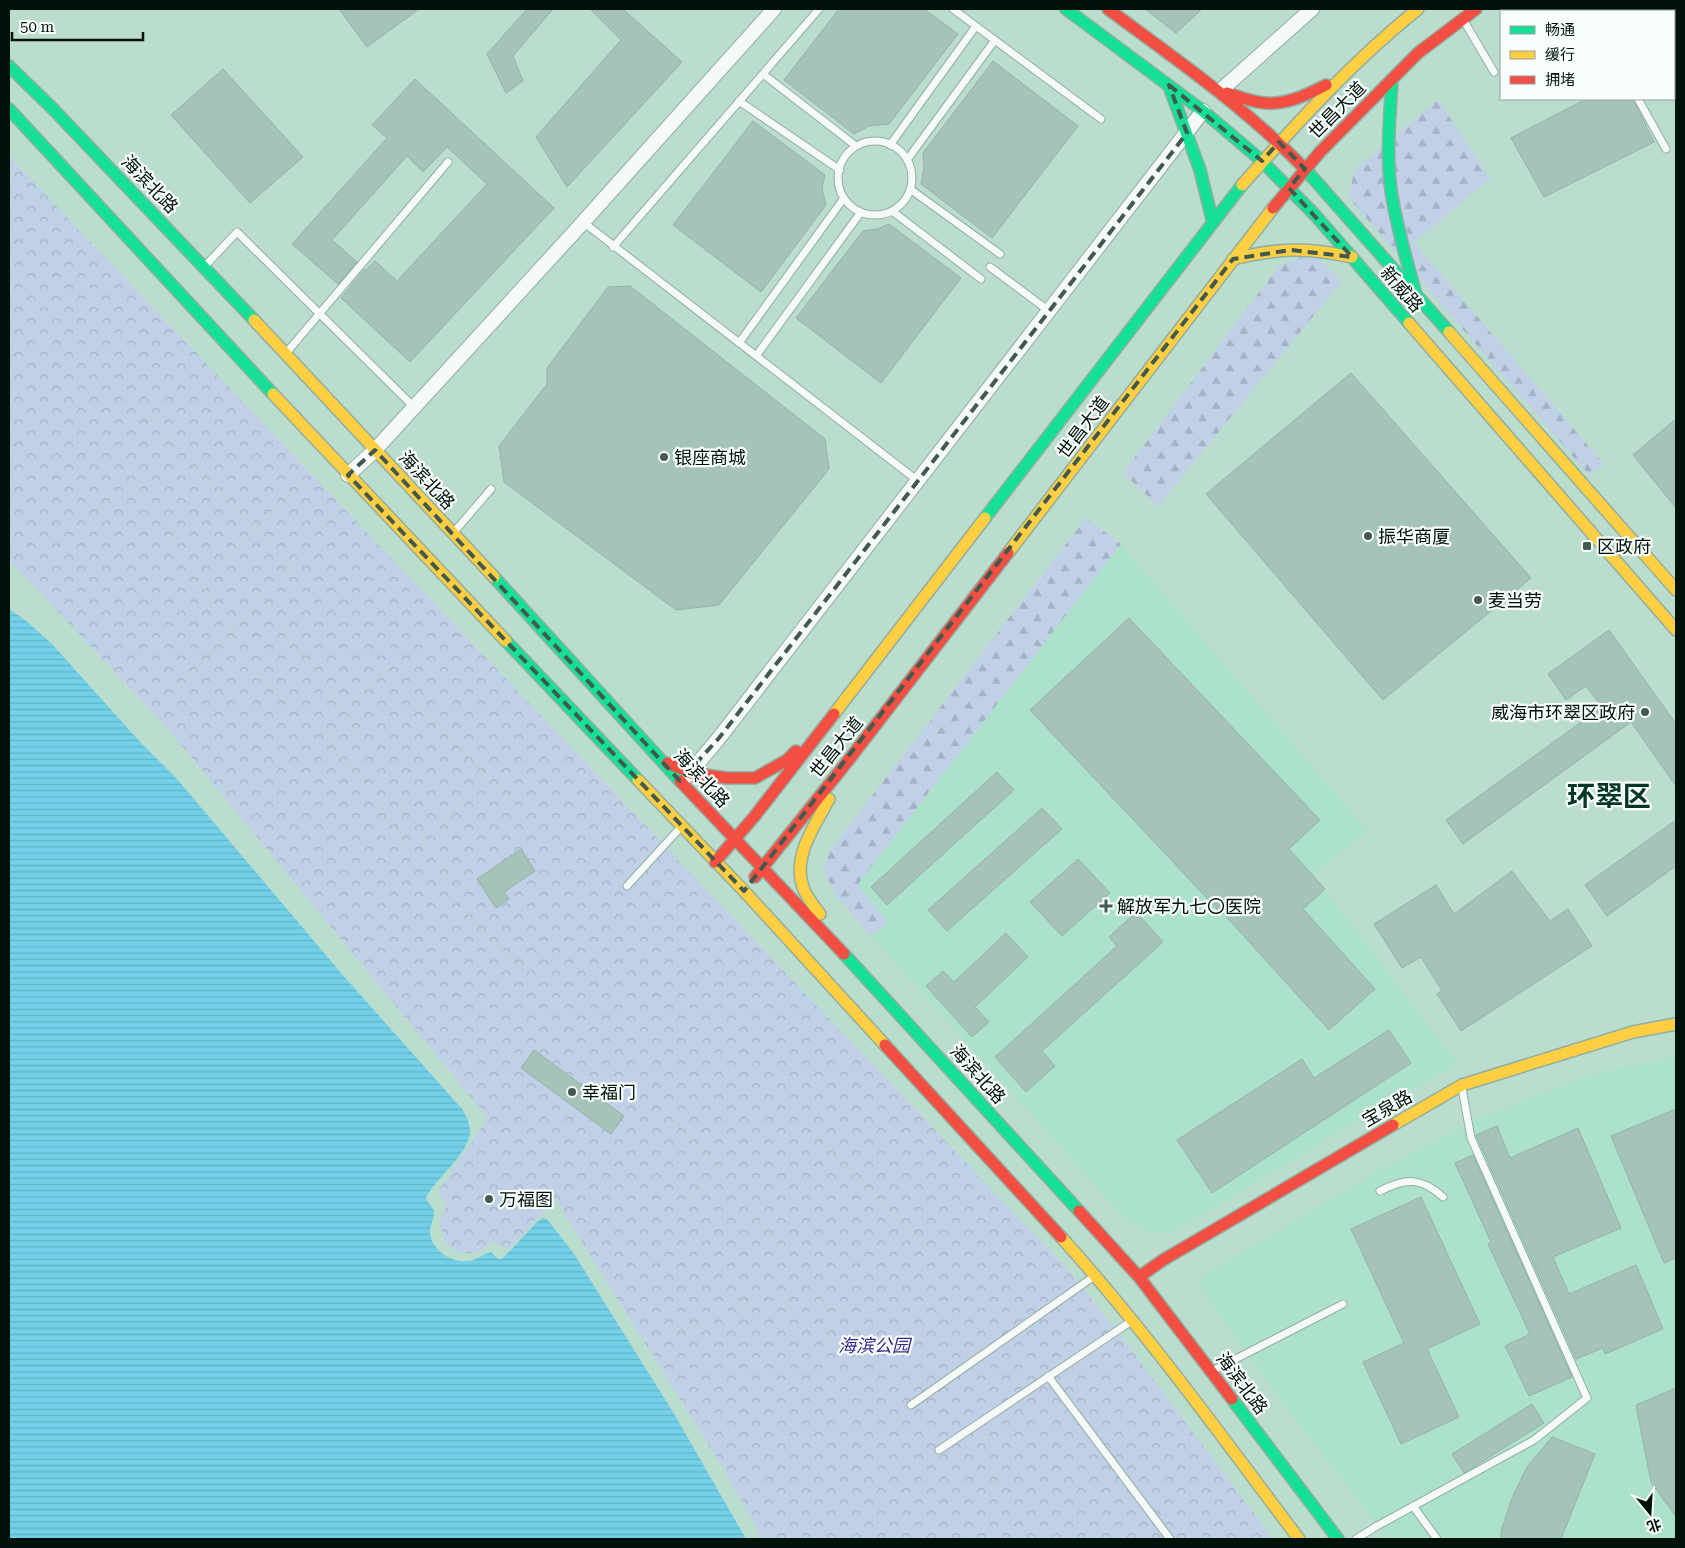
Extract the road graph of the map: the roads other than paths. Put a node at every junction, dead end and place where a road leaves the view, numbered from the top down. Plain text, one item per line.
1 (774, 9) edge
2 (819, 9) edge
3 (953, 9) edge
4 (1066, 9) edge
5 (1108, 9) edge
6 (1312, 9) edge
7 (1418, 9) edge
8 (1476, 9) edge
9 (1462, 19) junction
10 (976, 26) junction
11 (995, 40) junction
12 (9, 66) edge
13 (1494, 72) dead end
14 (1348, 73) junction
15 (763, 74) junction
16 (1392, 79) junction
17 (1168, 85) junction
18 (1220, 91) junction
19 (1639, 100) edge
20 (739, 101) junction
21 (9, 109) edge
22 (1203, 111) junction
23 (1101, 119) dead end
24 (1187, 132) junction
25 (1279, 142) junction
26 (890, 144) junction
27 (856, 146) junction
28 (1666, 149) dead end
29 (907, 160) junction
30 (1262, 161) junction
31 (448, 162) dead end
32 (1305, 169) junction
33 (840, 170) junction
34 (1289, 188) junction
35 (910, 189) junction
36 (844, 198) junction
37 (892, 211) junction
38 (861, 212) junction
39 (583, 222) junction
40 (1213, 223) junction
41 (613, 246) junction
42 (1000, 254) dead end
43 (1352, 257) junction
44 (1233, 259) junction
45 (204, 267) junction
46 (990, 267) dead end
47 (981, 279) dead end
48 (1416, 295) junction
49 (1049, 311) junction
50 (319, 314) junction
51 (739, 343) junction
52 (285, 354) junction
53 (756, 356) junction
54 (414, 407) junction
55 (375, 450) junction
56 (348, 475) junction
57 (918, 481) junction
58 (491, 489) dead end
59 (454, 534) junction
60 (1676, 590) edge
61 (1676, 630) edge
62 (826, 724) junction
63 (852, 757) junction
64 (685, 777) junction
65 (682, 826) junction
66 (735, 839) junction
67 (715, 862) junction
68 (763, 867) junction
69 (627, 886) dead end
70 (744, 891) junction
71 (845, 955) junction
72 (1676, 1024) edge
73 (1462, 1085) junction
74 (1380, 1191) dead end
75 (1443, 1197) dead end
76 (1095, 1275) junction
77 (1139, 1277) junction
78 (1343, 1304) dead end
79 (1132, 1321) junction
80 (1211, 1371) junction
81 (1048, 1376) junction
82 (911, 1405) dead end
83 (939, 1450) dead end
84 (1413, 1506) junction
85 (1170, 1539) edge
86 (1299, 1539) edge
87 (1338, 1539) edge
88 (1356, 1539) edge
89 (1437, 1539) edge

1 - 39 street
2 - 15 lane
3 - 10 lane
4 - 17 main road, 新威路
5 - 18 main road, 新威路
6 - 18 street
7 - 14 main road, 世昌大道
8 - 9 main road, 世昌大道
9 - 13 lane
9 - 16 main road, 世昌大道
10 - 11 lane
10 - 26 lane
11 - 23 lane
11 - 29 lane
12 - 45 main road, 海滨北路
14 - 18 main road
14 - 25 main road, 世昌大道
15 - 20 lane
15 - 27 lane
16 - 32 main road, 世昌大道
16 - 48 main road
17 - 22 main road, 新威路
17 - 24 main road
18 - 25 main road, 新威路
19 - 28 lane
20 - 33 lane
20 - 41 lane
21 - 56 main road
22 - 24 street
22 - 30 main road, 新威路
24 - 40 main road
24 - 49 street
25 - 30 main road, 世昌大道
25 - 32 main road, 新威路
26 - 27 lane
26 - 29 lane
27 - 33 lane
29 - 35 lane
30 - 34 main road, 新威路
30 - 40 main road, 世昌大道
31 - 50 lane
32 - 34 main road, 世昌大道
32 - 48 main road, 新威路
33 - 36 lane
34 - 43 main road, 新威路
34 - 44 main road, 世昌大道
35 - 37 lane
35 - 42 lane
36 - 38 lane
36 - 51 lane
37 - 38 lane
37 - 47 lane
38 - 53 lane
39 - 41 lane
39 - 54 street
40 - 62 main road, 世昌大道
41 - 51 lane
43 - 44 main road
43 - 61 main road, 新威路
44 - 63 main road, 世昌大道
45 - 50 lane
45 - 52 main road, 海滨北路
46 - 49 lane
48 - 60 main road, 新威路
49 - 57 street
50 - 52 lane
50 - 54 lane
51 - 53 lane
52 - 55 main road, 海滨北路
53 - 57 lane
54 - 55 street
55 - 56 street
55 - 59 main road, 海滨北路
56 - 65 main road
57 - 64 street
58 - 59 lane
59 - 64 main road, 海滨北路
62 - 64 main road
62 - 66 main road, 世昌大道
63 - 68 main road, 世昌大道
63 - 71 main road
64 - 66 main road, 海滨北路
65 - 67 main road
65 - 69 lane
66 - 67 main road, 世昌大道
66 - 68 main road, 海滨北路
67 - 70 main road
68 - 70 main road, 世昌大道
68 - 71 main road, 海滨北路
70 - 76 main road
71 - 77 main road, 海滨北路
72 - 73 main road, 宝泉路
73 - 77 main road, 宝泉路
73 - 84 lane
74 - 75 lane
76 - 79 main road
76 - 82 lane
77 - 80 main road, 海滨北路
78 - 80 lane
79 - 81 lane
79 - 86 main road
80 - 87 main road, 海滨北路
81 - 83 lane
81 - 85 lane
84 - 88 lane
84 - 89 lane

